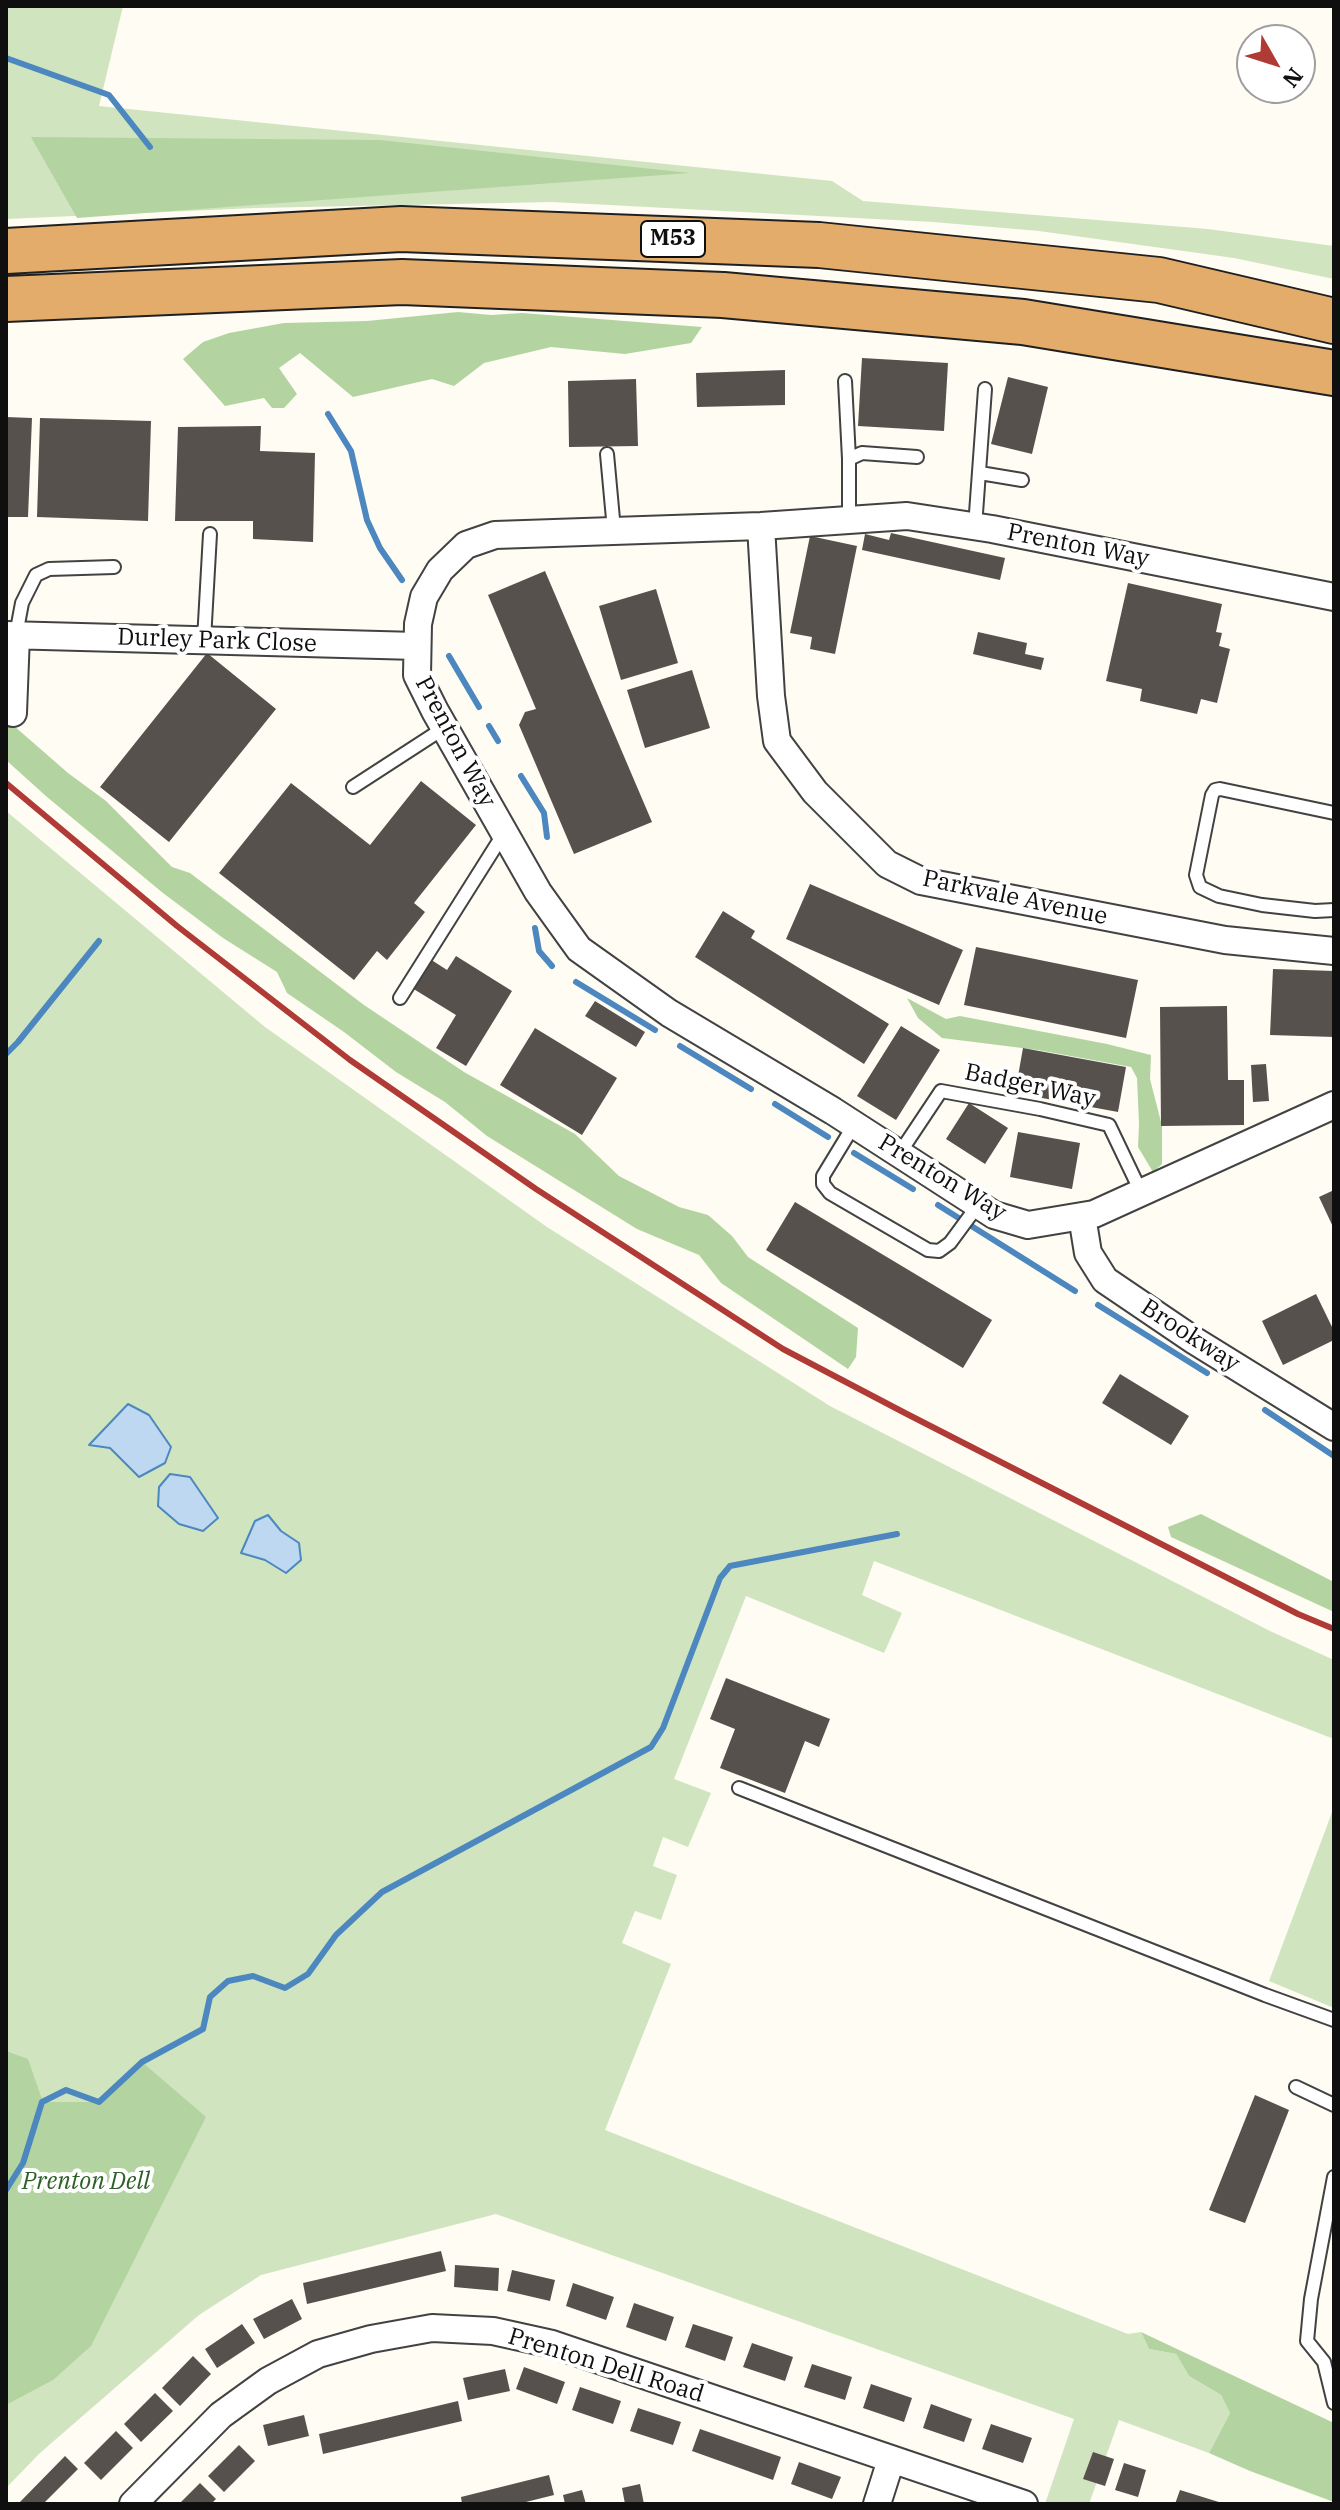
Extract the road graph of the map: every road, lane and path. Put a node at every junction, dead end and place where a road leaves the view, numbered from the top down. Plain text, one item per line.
1 (6, 251) edge
2 (6, 299) edge
3 (1334, 321) edge
4 (1328, 372) edge
5 (845, 381) dead end
6 (985, 389) dead end
7 (607, 454) dead end
8 (917, 457) dead end
9 (849, 459) junction
10 (980, 473) junction
11 (1022, 480) dead end
12 (849, 520) junction
13 (761, 526) junction
14 (975, 527) junction
15 (614, 530) junction
16 (210, 534) dead end
17 (114, 567) dead end
18 (1334, 597) edge
19 (11, 635) edge
20 (204, 640) junction
21 (417, 646) junction
22 (13, 713) dead end
23 (444, 728) junction
24 (353, 787) dead end
25 (1334, 813) edge
26 (504, 833) junction
27 (1334, 910) edge
28 (1334, 951) edge
29 (400, 998) dead end
30 (1334, 1105) edge
31 (854, 1125) junction
32 (899, 1154) junction
33 (1142, 1194) junction
34 (978, 1205) junction
35 (1082, 1216) junction
36 (1334, 1427) edge
37 (739, 1788) dead end
38 (1334, 2020) edge
39 (1296, 2087) dead end
40 (1334, 2105) edge
41 (1334, 2177) edge
42 (1334, 2403) edge
43 (891, 2460) junction
44 (133, 2504) edge
45 (877, 2504) edge
46 (1024, 2504) edge

1 - 3 highway, M53
2 - 4 highway, M53
5 - 9 lane
6 - 10 lane
7 - 15 lane
8 - 9 lane
9 - 12 lane
10 - 11 lane
10 - 14 lane
12 - 13 street, Prenton Way
12 - 14 street, Prenton Way
13 - 15 street, Prenton Way
13 - 28 street, Parkvale Avenue
14 - 18 street, Prenton Way
15 - 21 street, Prenton Way
16 - 20 lane
17 - 19 lane
19 - 20 street, Durley Park Close
19 - 22 street
20 - 21 street, Durley Park Close
21 - 23 street, Prenton Way
23 - 24 lane
23 - 26 street, Prenton Way
25 - 27 lane
26 - 29 lane
26 - 31 street, Prenton Way
30 - 33 street, Prenton Way
31 - 32 street, Prenton Way
31 - 34 lane
32 - 33 lane, Badger Way
32 - 34 street, Prenton Way
33 - 35 street, Prenton Way
34 - 35 street, Prenton Way
35 - 36 street, Brookway
37 - 38 lane
39 - 40 lane
41 - 42 lane
43 - 44 street, Prenton Dell Road
43 - 45 street
43 - 46 street, Prenton Dell Road

